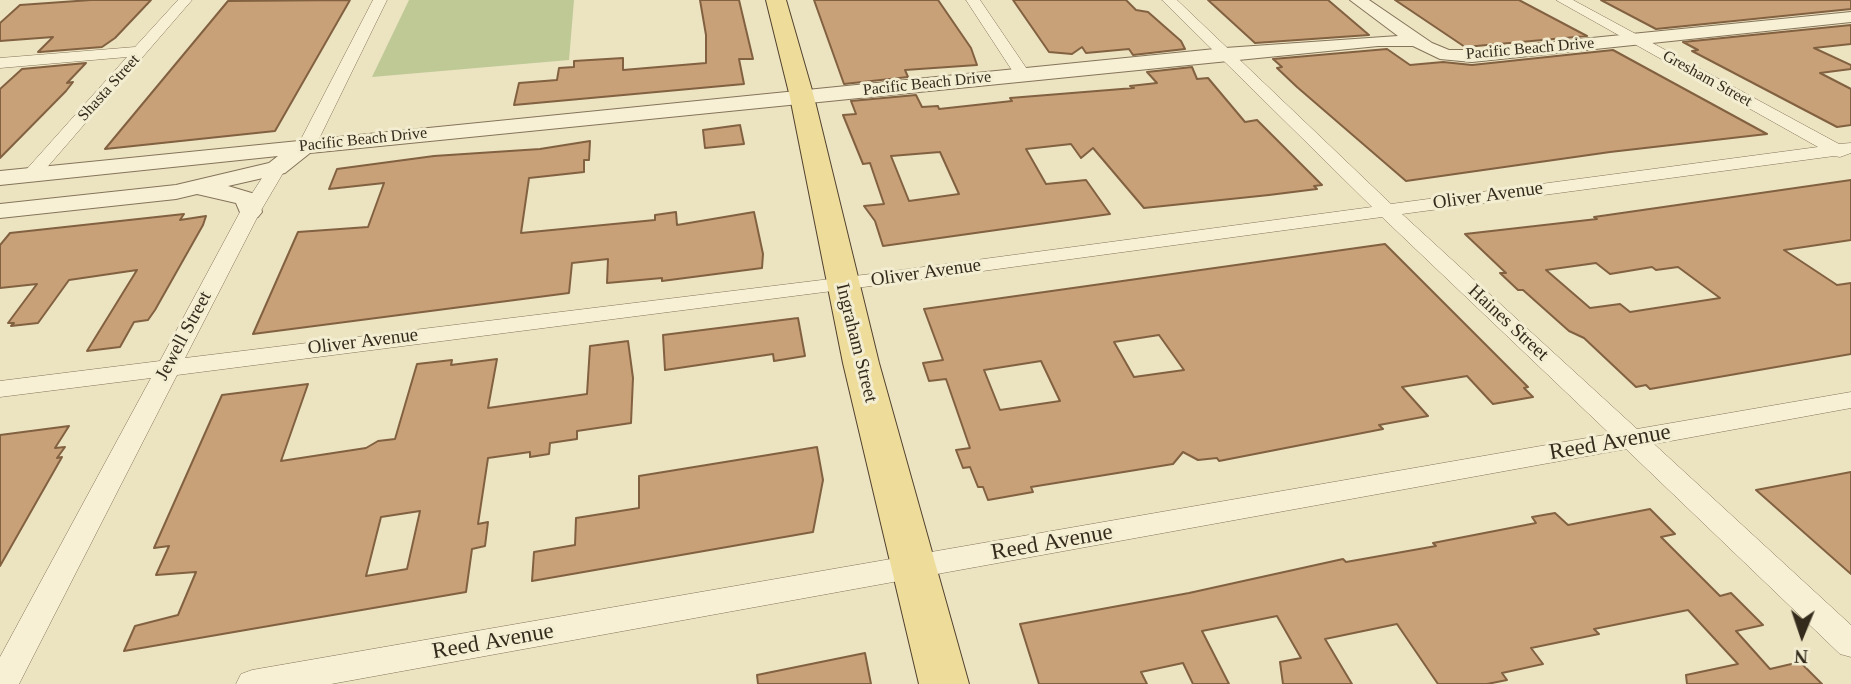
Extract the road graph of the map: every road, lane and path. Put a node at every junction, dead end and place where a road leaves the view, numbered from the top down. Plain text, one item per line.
1 (185, 0) edge
2 (380, 0) edge
3 (776, 0) edge
4 (973, 0) edge
5 (1168, 0) edge
6 (1358, 0) edge
7 (1563, 0) edge
8 (1851, 18) edge
9 (1635, 39) junction
10 (1418, 41) junction
11 (143, 51) junction
12 (1225, 54) junction
13 (0, 62) edge
14 (1023, 75) junction
15 (802, 97) junction
16 (307, 145) junction
17 (1846, 152) edge
18 (277, 168) junction
19 (31, 175) junction
20 (0, 178) edge
21 (176, 192) junction
22 (1385, 209) junction
23 (0, 211) edge
24 (250, 212) junction
25 (842, 284) junction
26 (168, 367) junction
27 (0, 390) edge
28 (1851, 400) edge
29 (1632, 439) junction
30 (914, 568) junction
31 (1851, 644) edge
32 (2, 684) edge
33 (252, 684) edge
34 (944, 684) edge

1 - 11 street, Shasta Street
2 - 16 street, Jewell Street
3 - 15 main road, Ingraham Street
4 - 14 street
5 - 12 street, Haines Street
6 - 10 street
7 - 9 street, Gresham Street
8 - 9 street, Pacific Beach Drive
9 - 10 street, Pacific Beach Drive
9 - 17 street, Gresham Street
10 - 12 street, Pacific Beach Drive
11 - 13 street
11 - 19 street, Shasta Street
12 - 14 street, Pacific Beach Drive
12 - 22 street, Haines Street
14 - 15 street, Pacific Beach Drive
15 - 16 street, Pacific Beach Drive
15 - 25 main road, Ingraham Street
16 - 18 street, Jewell Street
16 - 19 street, Pacific Beach Drive
17 - 22 street, Oliver Avenue
18 - 21 street, Pacific Beach Drive
18 - 24 street, Jewell Street
19 - 20 street, Pacific Beach Drive
21 - 23 street, Pacific Beach Drive
21 - 24 street
22 - 25 street, Oliver Avenue
22 - 29 street, Haines Street
24 - 26 street, Jewell Street
25 - 26 street, Oliver Avenue
25 - 30 main road, Ingraham Street
26 - 27 street, Oliver Avenue
26 - 32 street, Jewell Street
28 - 29 street, Reed Avenue
29 - 30 street, Reed Avenue
29 - 31 street, Haines Street
30 - 33 street, Reed Avenue
30 - 34 main road, Ingraham Street

